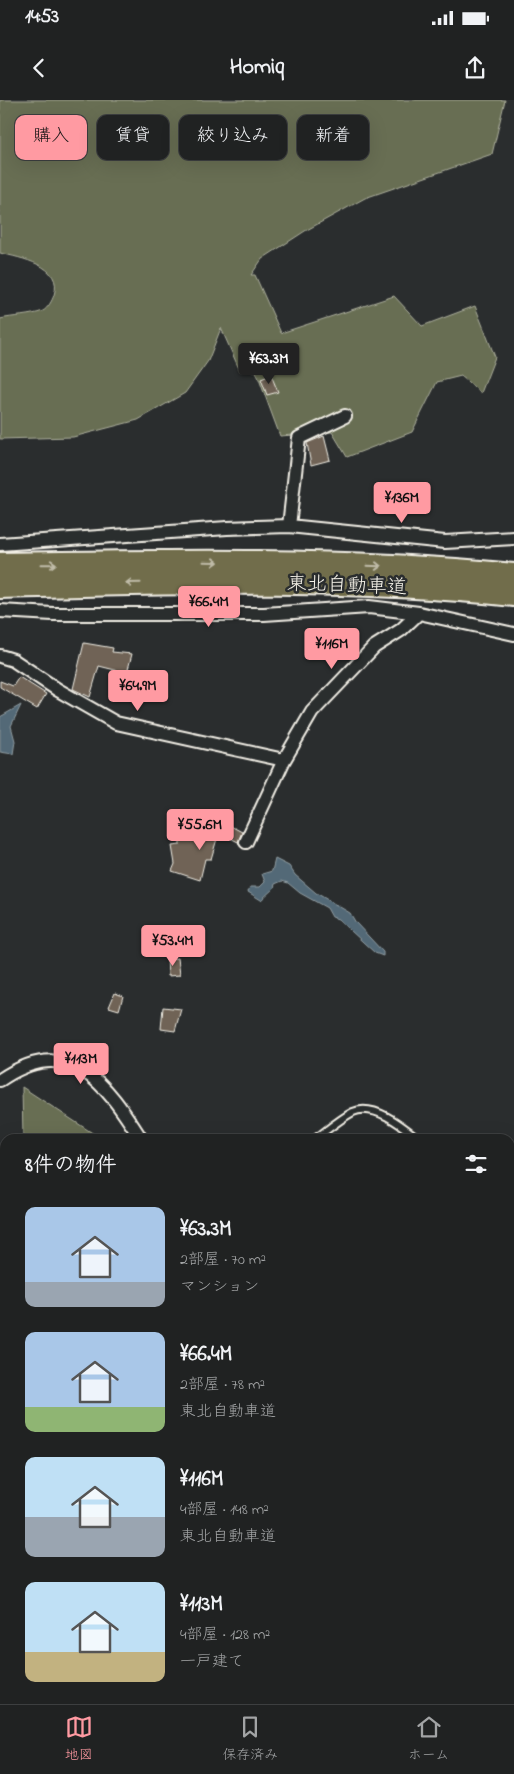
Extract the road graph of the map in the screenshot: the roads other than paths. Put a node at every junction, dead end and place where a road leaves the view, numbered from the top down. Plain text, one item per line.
1 (344, 416) dead end
2 (289, 526) junction
3 (514, 538) edge
4 (0, 544) edge
5 (0, 565) edge
6 (514, 576) edge
7 (0, 586) edge
8 (430, 587) junction
9 (514, 594) edge
10 (514, 605) edge
11 (0, 611) edge
12 (419, 613) junction
13 (514, 634) edge
14 (0, 656) edge
15 (284, 760) junction
16 (246, 842) dead end
17 (0, 1080) edge
18 (138, 1134) edge
19 (322, 1134) edge
20 (412, 1134) edge

1 - 2 street
2 - 3 street
2 - 4 street
5 -> 6 highway, 東北自動車道
8 -> 7 highway, 東北自動車道
8 - 9 highway, 東北自動車道
8 - 10 highway
11 - 12 street
12 - 13 street
12 - 15 street
14 - 15 street
15 - 16 street
17 - 18 street
19 - 20 lane

